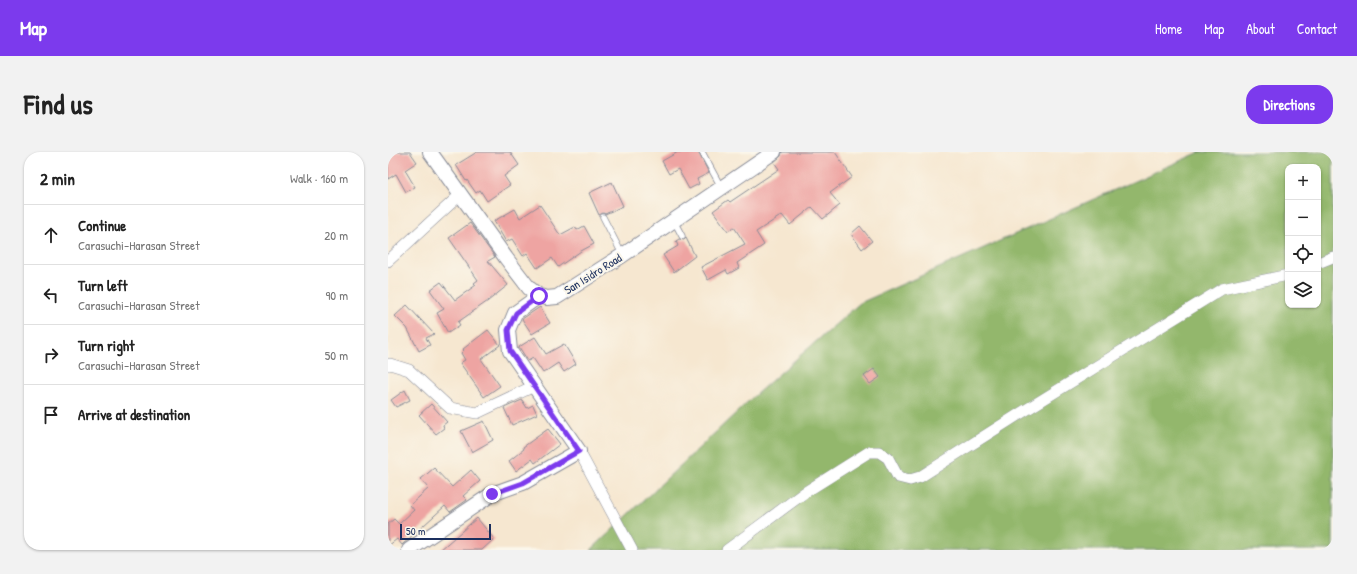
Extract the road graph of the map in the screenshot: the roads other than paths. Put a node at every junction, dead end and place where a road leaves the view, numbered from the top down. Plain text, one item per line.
1 (430, 152) edge
2 (702, 152) edge
3 (774, 152) edge
4 (721, 188) junction
5 (461, 194) junction
6 (603, 217) dead end
7 (674, 221) junction
8 (682, 236) dead end
9 (623, 255) junction
10 (1333, 256) edge
11 (388, 262) edge
12 (1321, 262) edge
13 (1285, 276) edge
14 (539, 296) junction
15 (388, 365) edge
16 (534, 386) junction
17 (579, 451) junction
18 (409, 550) edge
19 (632, 550) edge
20 (727, 550) edge

1 - 5 street
2 - 4 lane
3 - 4 street, San Isidro Road
4 - 7 street, San Isidro Road
5 - 11 street
5 - 14 street
6 - 9 lane
7 - 8 lane
7 - 9 street, San Isidro Road
9 - 14 street, San Isidro Road
10 - 12 street
13 - 20 street
14 - 16 street
15 - 16 street
16 - 17 street
17 - 18 street
17 - 19 street

